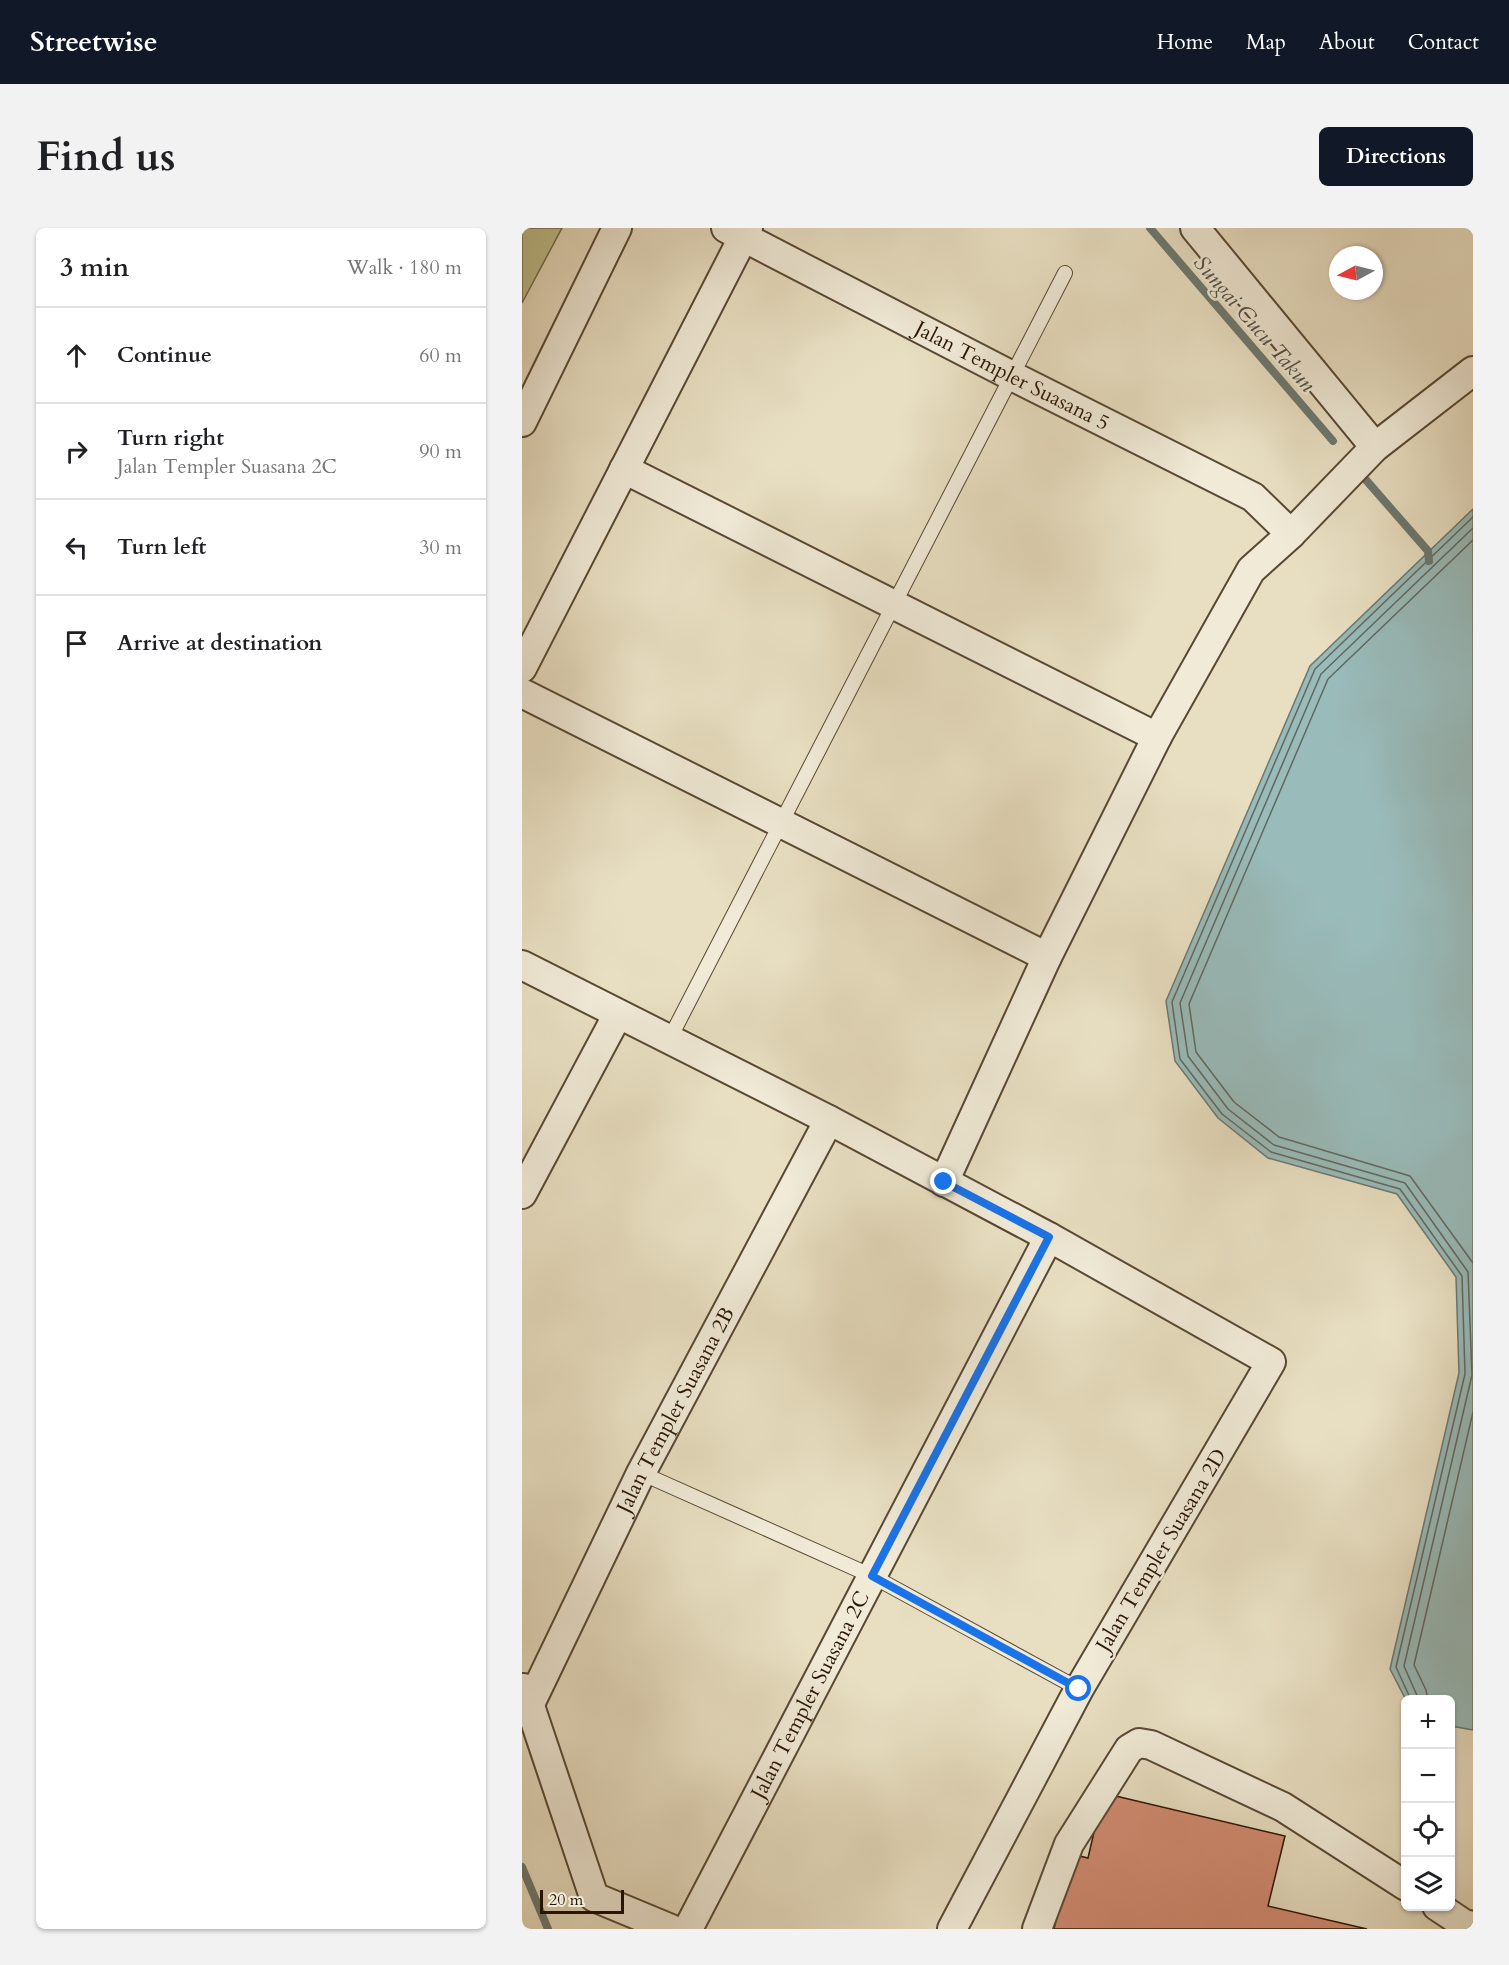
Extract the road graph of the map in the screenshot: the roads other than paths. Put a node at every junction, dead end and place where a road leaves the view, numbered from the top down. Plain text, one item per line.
1 (616, 228) edge
2 (1195, 228) edge
3 (739, 231) edge
4 (1065, 273) dead end
5 (1473, 370) edge
6 (1012, 376) junction
7 (522, 422) edge
8 (1375, 447) junction
9 (624, 469) junction
10 (1291, 534) junction
11 (894, 605) junction
12 (522, 668) edge
13 (522, 693) edge
14 (1157, 737) junction
15 (781, 823) junction
16 (1047, 957) junction
17 (522, 965) edge
18 (618, 1014) junction
19 (669, 1040) junction
20 (829, 1120) junction
21 (944, 1182) junction
22 (522, 1194) edge
23 (1049, 1237) junction
24 (641, 1473) junction
25 (872, 1576) junction
26 (1079, 1689) junction
27 (526, 1694) edge
28 (1401, 1883) edge
29 (1444, 1911) edge
30 (1473, 1926) edge
31 (671, 1929) edge
32 (688, 1929) edge
33 (952, 1929) edge
34 (1037, 1929) edge

1 - 7 street
2 - 8 street
3 - 6 street, Jalan Templer Suasana 5
3 - 9 street
4 - 6 lane
5 - 8 street
6 - 10 street, Jalan Templer Suasana 5
6 - 11 lane
8 - 10 street
9 - 11 street
9 - 12 street
10 - 14 street
11 - 14 street
11 - 15 lane
13 - 15 street
14 - 16 street
15 - 16 street
15 - 19 lane
16 - 21 street
17 - 18 street
18 - 19 street
18 - 22 street
19 - 20 street
20 - 21 street
20 - 24 street, Jalan Templer Suasana 2B
21 - 23 street
23 - 25 street, Jalan Templer Suasana 2C
23 - 26 street, Jalan Templer Suasana 2D
24 - 25 lane
24 - 27 street, Jalan Templer Suasana 2B
25 - 26 lane
25 - 32 street, Jalan Templer Suasana 2C
26 - 33 street, Jalan Templer Suasana 2D
27 - 31 street
28 - 34 street
29 - 30 street

